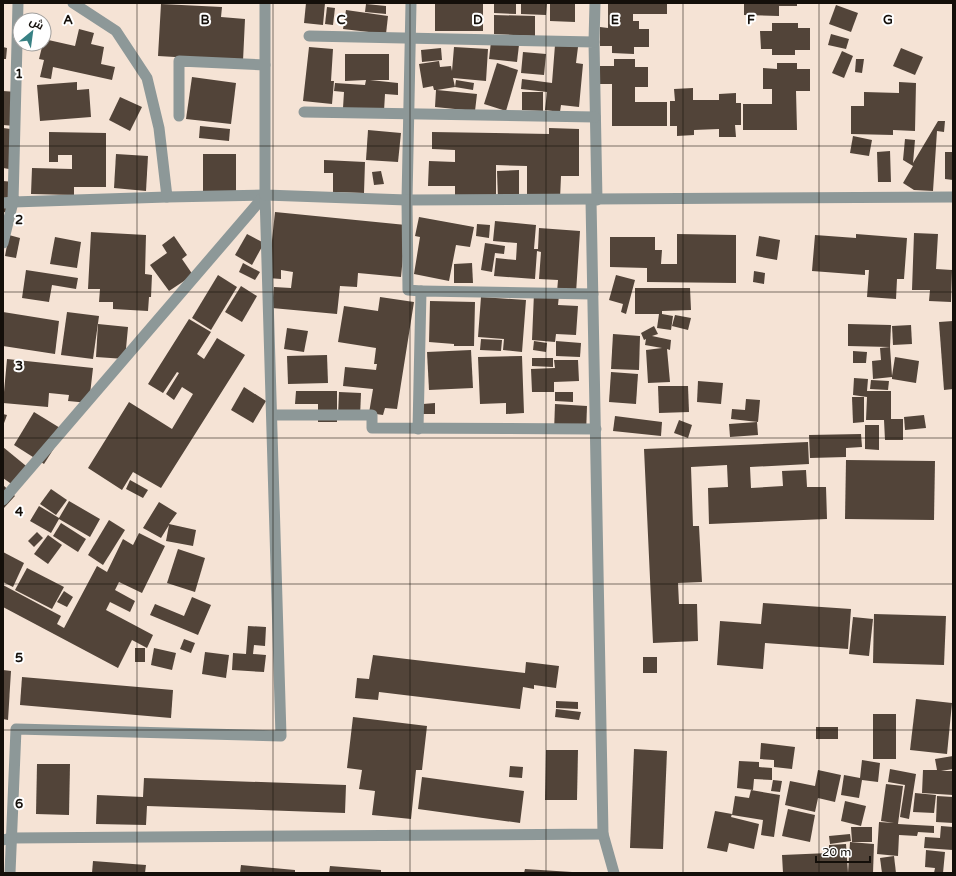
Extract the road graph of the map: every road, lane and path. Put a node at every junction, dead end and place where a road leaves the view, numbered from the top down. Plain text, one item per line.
1 (18, 3) edge
2 (73, 3) edge
3 (265, 3) edge
4 (411, 3) edge
5 (595, 3) edge
6 (309, 36) dead end
7 (410, 38) junction
8 (594, 42) junction
9 (265, 65) junction
10 (304, 112) dead end
11 (410, 114) junction
12 (179, 116) dead end
13 (595, 117) junction
14 (265, 195) junction
15 (167, 197) junction
16 (953, 197) edge
17 (408, 200) junction
18 (594, 200) junction
19 (8, 203) edge
20 (3, 243) edge
21 (421, 291) junction
22 (593, 294) junction
23 (272, 415) junction
24 (418, 429) junction
25 (596, 429) junction
26 (3, 500) edge
27 (603, 834) junction
28 (7, 839) edge
29 (10, 873) edge
30 (614, 873) edge

1 - 19 street
2 - 15 street
3 - 9 street
4 - 7 street
5 - 8 street
6 - 7 street
7 - 8 street
7 - 11 street
8 - 13 street
9 - 12 street
9 - 14 street
10 - 11 street
11 - 13 street
11 - 17 street
13 - 18 street
14 - 15 street
14 - 17 street
14 - 23 street
14 - 26 street
15 - 19 street
16 - 18 street
17 - 18 street
17 - 21 street
18 - 22 street
19 - 20 street
21 - 22 street
21 - 24 street
22 - 25 street
23 - 24 street
23 - 28 street
24 - 25 street
25 - 27 street
27 - 28 street
27 - 30 street
28 - 29 street

